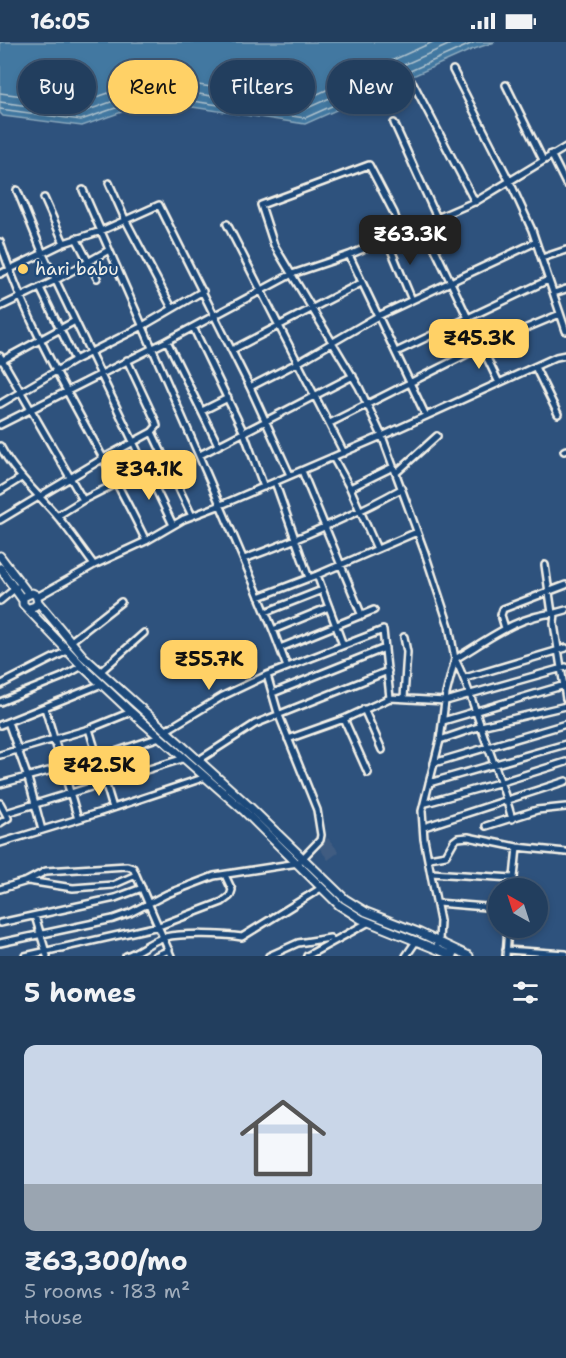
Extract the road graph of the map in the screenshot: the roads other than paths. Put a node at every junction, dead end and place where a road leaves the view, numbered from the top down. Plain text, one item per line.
1 (453, 70) dead end
2 (414, 85) edge
3 (506, 85) dead end
4 (394, 123) dead end
5 (566, 147) edge
6 (551, 154) junction
7 (543, 160) junction
8 (510, 182) junction
9 (110, 183) dead end
10 (566, 184) edge
11 (17, 190) dead end
12 (83, 190) dead end
13 (45, 198) dead end
14 (474, 202) dead end
15 (437, 218) junction
16 (125, 219) junction
17 (227, 224) dead end
18 (423, 225) junction
19 (101, 231) junction
20 (401, 235) junction
21 (76, 238) junction
22 (387, 240) junction
23 (0, 242) edge
24 (536, 242) junction
25 (64, 243) junction
26 (109, 250) junction
27 (566, 250) edge
28 (43, 254) junction
29 (349, 255) junction
30 (542, 258) junction
31 (88, 262) junction
32 (9, 270) junction
33 (0, 274) edge
34 (292, 274) junction
35 (97, 278) dead end
36 (56, 280) junction
37 (548, 280) junction
38 (450, 281) junction
39 (361, 283) junction
40 (40, 288) junction
41 (566, 289) edge
42 (203, 291) junction
43 (260, 291) junction
44 (554, 293) junction
45 (21, 298) junction
46 (412, 300) junction
47 (0, 307) edge
48 (172, 308) junction
49 (312, 308) junction
50 (560, 314) junction
51 (214, 316) junction
52 (378, 316) junction
53 (468, 318) junction
54 (75, 321) junction
55 (280, 326) junction
56 (141, 327) junction
57 (193, 327) junction
58 (60, 329) junction
59 (566, 329) edge
60 (40, 340) junction
61 (167, 341) junction
62 (333, 341) junction
63 (481, 347) junction
64 (152, 348) junction
65 (232, 350) junction
66 (396, 352) junction
67 (91, 353) junction
68 (566, 355) edge
69 (1, 359) edge
70 (75, 360) junction
71 (127, 360) junction
72 (299, 362) junction
73 (535, 367) junction
74 (55, 372) junction
75 (100, 374) junction
76 (353, 376) junction
77 (411, 381) junction
78 (499, 384) junction
79 (250, 387) junction
80 (65, 390) junction
81 (21, 393) junction
82 (316, 395) junction
83 (228, 398) junction
84 (366, 403) junction
85 (0, 404) edge
86 (29, 409) junction
87 (202, 411) junction
88 (558, 414) dead end
89 (426, 416) junction
90 (266, 422) junction
91 (330, 423) junction
92 (0, 425) edge
93 (152, 432) junction
94 (244, 433) junction
95 (382, 436) junction
96 (437, 436) dead end
97 (134, 441) junction
98 (0, 446) edge
99 (218, 446) junction
100 (344, 453) junction
101 (200, 455) junction
102 (333, 457) junction
103 (102, 459) junction
104 (164, 459) junction
105 (147, 467) junction
106 (393, 467) junction
107 (302, 471) junction
108 (396, 473) junction
109 (290, 476) junction
110 (21, 478) junction
111 (71, 478) junction
112 (274, 482) junction
113 (116, 484) junction
114 (264, 487) junction
115 (350, 488) junction
116 (401, 489) junction
117 (0, 492) edge
118 (39, 497) junction
119 (83, 500) junction
120 (222, 505) junction
121 (361, 512) junction
122 (57, 516) junction
123 (192, 516) junction
124 (0, 520) edge
125 (173, 525) junction
126 (326, 528) junction
127 (417, 532) junction
128 (296, 540) junction
129 (146, 541) junction
130 (377, 549) junction
131 (0, 556) edge
132 (244, 559) junction
133 (94, 565) junction
134 (341, 565) junction
135 (545, 565) dead end
136 (0, 568) edge
137 (317, 575) junction
138 (309, 578) junction
139 (566, 585) edge
140 (17, 586) junction
141 (322, 590) junction
142 (549, 592) junction
143 (25, 596) junction
144 (259, 597) junction
145 (38, 599) junction
146 (0, 601) edge
147 (121, 602) dead end
148 (28, 608) junction
149 (329, 608) junction
150 (374, 610) dead end
151 (566, 610) edge
152 (266, 612) junction
153 (553, 613) junction
154 (362, 616) junction
155 (336, 626) junction
156 (506, 628) junction
157 (273, 630) junction
158 (144, 633) dead end
159 (404, 637) dead end
160 (566, 637) edge
161 (558, 639) junction
162 (70, 642) junction
163 (343, 645) junction
164 (280, 648) junction
165 (385, 648) junction
166 (563, 649) edge
167 (67, 651) junction
168 (455, 660) junction
169 (82, 666) junction
170 (287, 667) junction
171 (564, 668) edge
172 (388, 670) junction
173 (100, 672) junction
174 (267, 675) junction
175 (465, 678) junction
176 (102, 684) junction
177 (0, 685) edge
178 (565, 685) edge
179 (273, 693) junction
180 (471, 693) junction
181 (390, 698) junction
182 (401, 698) junction
183 (566, 699) edge
184 (446, 701) junction
185 (0, 702) edge
186 (566, 706) edge
187 (45, 708) junction
188 (364, 708) junction
189 (476, 711) junction
190 (131, 712) junction
191 (278, 713) junction
192 (344, 719) junction
193 (443, 721) junction
194 (9, 722) junction
195 (566, 724) edge
196 (0, 725) edge
197 (481, 726) junction
198 (89, 729) junction
199 (163, 734) junction
200 (56, 738) junction
201 (288, 739) junction
202 (440, 740) junction
203 (566, 744) edge
204 (488, 748) junction
205 (382, 750) dead end
206 (20, 751) junction
207 (0, 755) edge
208 (97, 758) junction
209 (184, 758) junction
210 (199, 760) junction
211 (566, 762) edge
212 (434, 763) junction
213 (495, 764) junction
214 (64, 767) junction
215 (368, 773) dead end
216 (206, 777) junction
217 (28, 778) junction
218 (566, 781) edge
219 (502, 782) junction
220 (105, 783) junction
221 (429, 783) junction
222 (0, 784) edge
223 (71, 793) junction
224 (507, 800) junction
225 (0, 803) edge
226 (426, 803) junction
227 (35, 804) junction
228 (566, 807) edge
229 (113, 808) junction
230 (6, 813) junction
231 (78, 819) junction
232 (512, 819) junction
233 (0, 823) edge
234 (486, 826) dead end
235 (424, 827) junction
236 (42, 830) junction
237 (0, 843) edge
238 (517, 847) junction
239 (566, 852) edge
240 (429, 858) junction
241 (301, 860) junction
242 (431, 873) junction
243 (136, 875) junction
244 (225, 875) junction
245 (513, 878) joint
246 (27, 881) junction
247 (142, 888) junction
248 (321, 888) junction
249 (0, 889) edge
250 (148, 902) junction
251 (437, 903) junction
252 (488, 907) edge
253 (35, 916) junction
254 (369, 922) junction
255 (0, 923) edge
256 (159, 926) junction
257 (40, 934) junction
258 (163, 937) junction
259 (507, 938) edge
260 (417, 940) junction
261 (333, 941) junction
262 (0, 943) edge
263 (437, 944) junction
264 (170, 953) edge
265 (506, 953) edge
266 (46, 954) edge
267 (566, 954) edge
268 (25, 956) edge
269 (126, 956) edge
270 (155, 956) edge
271 (269, 956) edge
272 (307, 956) edge
273 (406, 956) edge
274 (453, 956) edge
275 (469, 956) edge

1 - 8 street
2 - 8 street
3 - 7 street
4 - 15 street
5 - 6 street
6 - 7 street
6 - 10 street
7 - 8 street
8 - 24 street
9 - 16 street
11 - 28 street
12 - 19 street
13 - 25 street
14 - 15 street
15 - 18 street
16 - 19 street
16 - 42 street
16 - 48 street
17 - 43 street
18 - 20 street
18 - 38 street
19 - 21 street
19 - 26 street
20 - 22 street
20 - 34 street
21 - 25 street
21 - 31 street
22 - 29 street
22 - 46 street
23 - 32 street
24 - 30 street
24 - 38 street
25 - 28 street
26 - 31 street
26 - 56 street
27 - 30 street
28 - 32 street
28 - 36 street
29 - 34 street
29 - 39 street
30 - 37 street
31 - 35 street
31 - 36 street
32 - 33 street
32 - 45 street
34 - 43 street
34 - 49 street
36 - 40 street
36 - 54 street
37 - 44 street
37 - 53 street
38 - 46 street
38 - 53 street
39 - 49 street
39 - 52 street
40 - 45 street
40 - 58 street
41 - 44 street
42 - 48 street
42 - 51 street
43 - 51 street
43 - 55 street
44 - 50 street
45 - 47 street
45 - 60 street
46 - 52 street
48 - 56 street
49 - 55 street
49 - 62 street
50 - 59 street
50 - 63 street
51 - 57 street
51 - 65 street
52 - 62 street
52 - 66 street
53 - 63 street
53 - 66 street
54 - 58 street
54 - 67 street
55 - 65 street
55 - 72 street
56 - 64 street
56 - 67 street
57 - 61 street
57 - 83 street
58 - 60 street
58 - 70 street
60 - 69 street
60 - 74 street
61 - 64 street
61 - 87 street
62 - 72 street
62 - 76 street
63 - 77 street
63 - 78 street
64 - 71 street
64 - 101 street
65 - 79 street
66 - 77 street
67 - 70 street
67 - 75 street
68 - 73 street
69 - 81 street
70 - 74 street
71 - 75 street
71 - 93 street
72 - 79 street
72 - 82 street
73 - 78 street
73 - 88 street
74 - 80 street
74 - 81 street
75 - 80 street
75 - 97 street
76 - 82 street
76 - 84 street
77 - 84 street
77 - 89 street
78 - 89 street
79 - 90 street
80 - 86 street
80 - 103 street
81 - 85 street
81 - 86 street
82 - 90 street
82 - 91 street
83 - 87 street
83 - 94 street
84 - 91 street
84 - 95 street
86 - 92 street
86 - 111 street
87 - 99 street
89 - 95 street
90 - 94 street
90 - 109 street
91 - 100 street
93 - 97 street
93 - 104 street
94 - 99 street
94 - 114 street
95 - 100 street
95 - 106 street
96 - 108 street
97 - 103 street
97 - 105 street
98 - 110 street
99 - 101 street
100 - 102 street
101 - 120 street
102 - 107 street
102 - 115 street
103 - 111 street
103 - 113 street
104 - 105 street
104 - 123 street
105 - 113 street
105 - 125 street
106 - 108 street
106 - 115 street
107 - 109 street
107 - 126 street
108 - 116 street
109 - 112 street
110 - 117 street
110 - 118 street
111 - 118 street
111 - 119 street
112 - 114 street
112 - 128 street
113 - 119 street
113 - 129 street
114 - 120 street
115 - 121 street
116 - 121 street
116 - 127 street
118 - 122 street
118 - 124 street
119 - 122 street
120 - 123 street
120 - 132 street
121 - 126 street
121 - 130 street
122 - 133 street
123 - 125 street
125 - 129 street
126 - 128 street
126 - 134 street
127 - 130 street
127 - 168 street
128 - 132 street
128 - 138 street
129 - 133 street
130 - 134 street
131 - 140 main road
132 - 144 street
133 - 145 street
134 - 137 street
134 - 154 street
135 - 142 street
136 - 140 main road
137 - 138 street
137 - 141 street
138 - 144 street
139 - 142 street
140 - 143 main road
140 - 146 street
141 - 149 street
141 - 152 street
142 - 153 street
142 - 156 street
143 - 145 main road
143 - 148 main road
144 - 152 street
145 - 148 main road
145 - 162 main road
147 - 162 street
148 - 167 main road
149 - 155 street
149 - 157 street
150 - 154 street
151 - 153 street
152 - 157 street
153 - 156 street
153 - 161 street
154 - 155 street
155 - 163 street
155 - 164 street
156 - 168 street
157 - 164 street
158 - 173 street
159 - 182 street
160 - 161 street
161 - 166 street
162 - 173 main road
163 - 165 street
163 - 170 street
164 - 170 street
165 - 172 street
165 - 179 street
166 - 171 street
166 - 175 street
167 - 169 main road
167 - 177 street
168 - 175 street
168 - 184 street
169 - 176 main road
169 - 185 street
170 - 174 street
171 - 178 street
171 - 180 street
172 - 181 street
172 - 191 street
173 - 199 main road
174 - 179 street
174 - 199 street
175 - 180 street
176 - 187 street
176 - 190 main road
178 - 183 street
178 - 189 street
179 - 191 street
180 - 184 street
180 - 189 street
181 - 182 street
181 - 188 street
182 - 184 street
184 - 193 street
186 - 197 street
187 - 194 street
187 - 200 street
188 - 192 street
188 - 205 street
189 - 193 street
189 - 197 street
190 - 198 street
190 - 199 main road
191 - 201 street
191 - 210 street
192 - 201 street
192 - 215 street
193 - 202 street
194 - 196 street
194 - 206 street
195 - 204 street
197 - 202 street
197 - 204 street
198 - 200 street
198 - 208 street
199 - 208 street
199 - 209 main road
199 - 210 main road
200 - 206 street
200 - 214 street
201 - 241 street
202 - 212 street
203 - 213 street
204 - 212 street
204 - 213 street
206 - 207 street
206 - 217 street
208 - 214 street
208 - 220 street
209 - 216 main road
209 - 220 street
210 - 241 main road
211 - 219 street
212 - 221 street
213 - 219 street
213 - 221 street
214 - 217 street
214 - 223 street
216 - 229 street
216 - 241 main road
217 - 222 street
217 - 227 street
218 - 224 street
219 - 224 street
219 - 226 street
220 - 223 street
220 - 229 street
221 - 226 street
223 - 227 street
223 - 231 street
224 - 232 street
224 - 235 street
225 - 230 street
226 - 235 street
227 - 230 street
227 - 236 street
228 - 232 street
229 - 231 street
230 - 233 street
231 - 236 street
232 - 234 street
235 - 240 street
236 - 237 street
238 - 239 street
238 - 240 street
238 - 245 street
240 - 242 street
241 - 244 street
241 - 248 main road
241 - 263 main road
242 - 245 street
242 - 251 street
243 - 246 street
243 - 246 street
243 - 247 street
244 - 250 street
244 - 256 street
246 - 249 street
247 - 250 street
247 - 253 street
248 - 254 main road
248 - 258 street
250 - 256 street
250 - 257 street
251 - 252 street
251 - 263 street
253 - 255 street
253 - 257 street
254 - 260 main road
254 - 261 street
256 - 258 street
256 - 266 street
257 - 262 street
257 - 266 street
258 - 264 street
258 - 269 street
259 - 265 street
260 - 263 main road
260 - 273 street
261 - 271 street
261 - 272 street
263 - 274 main road
263 - 275 main road
264 - 270 street
265 - 267 street
266 - 268 street

